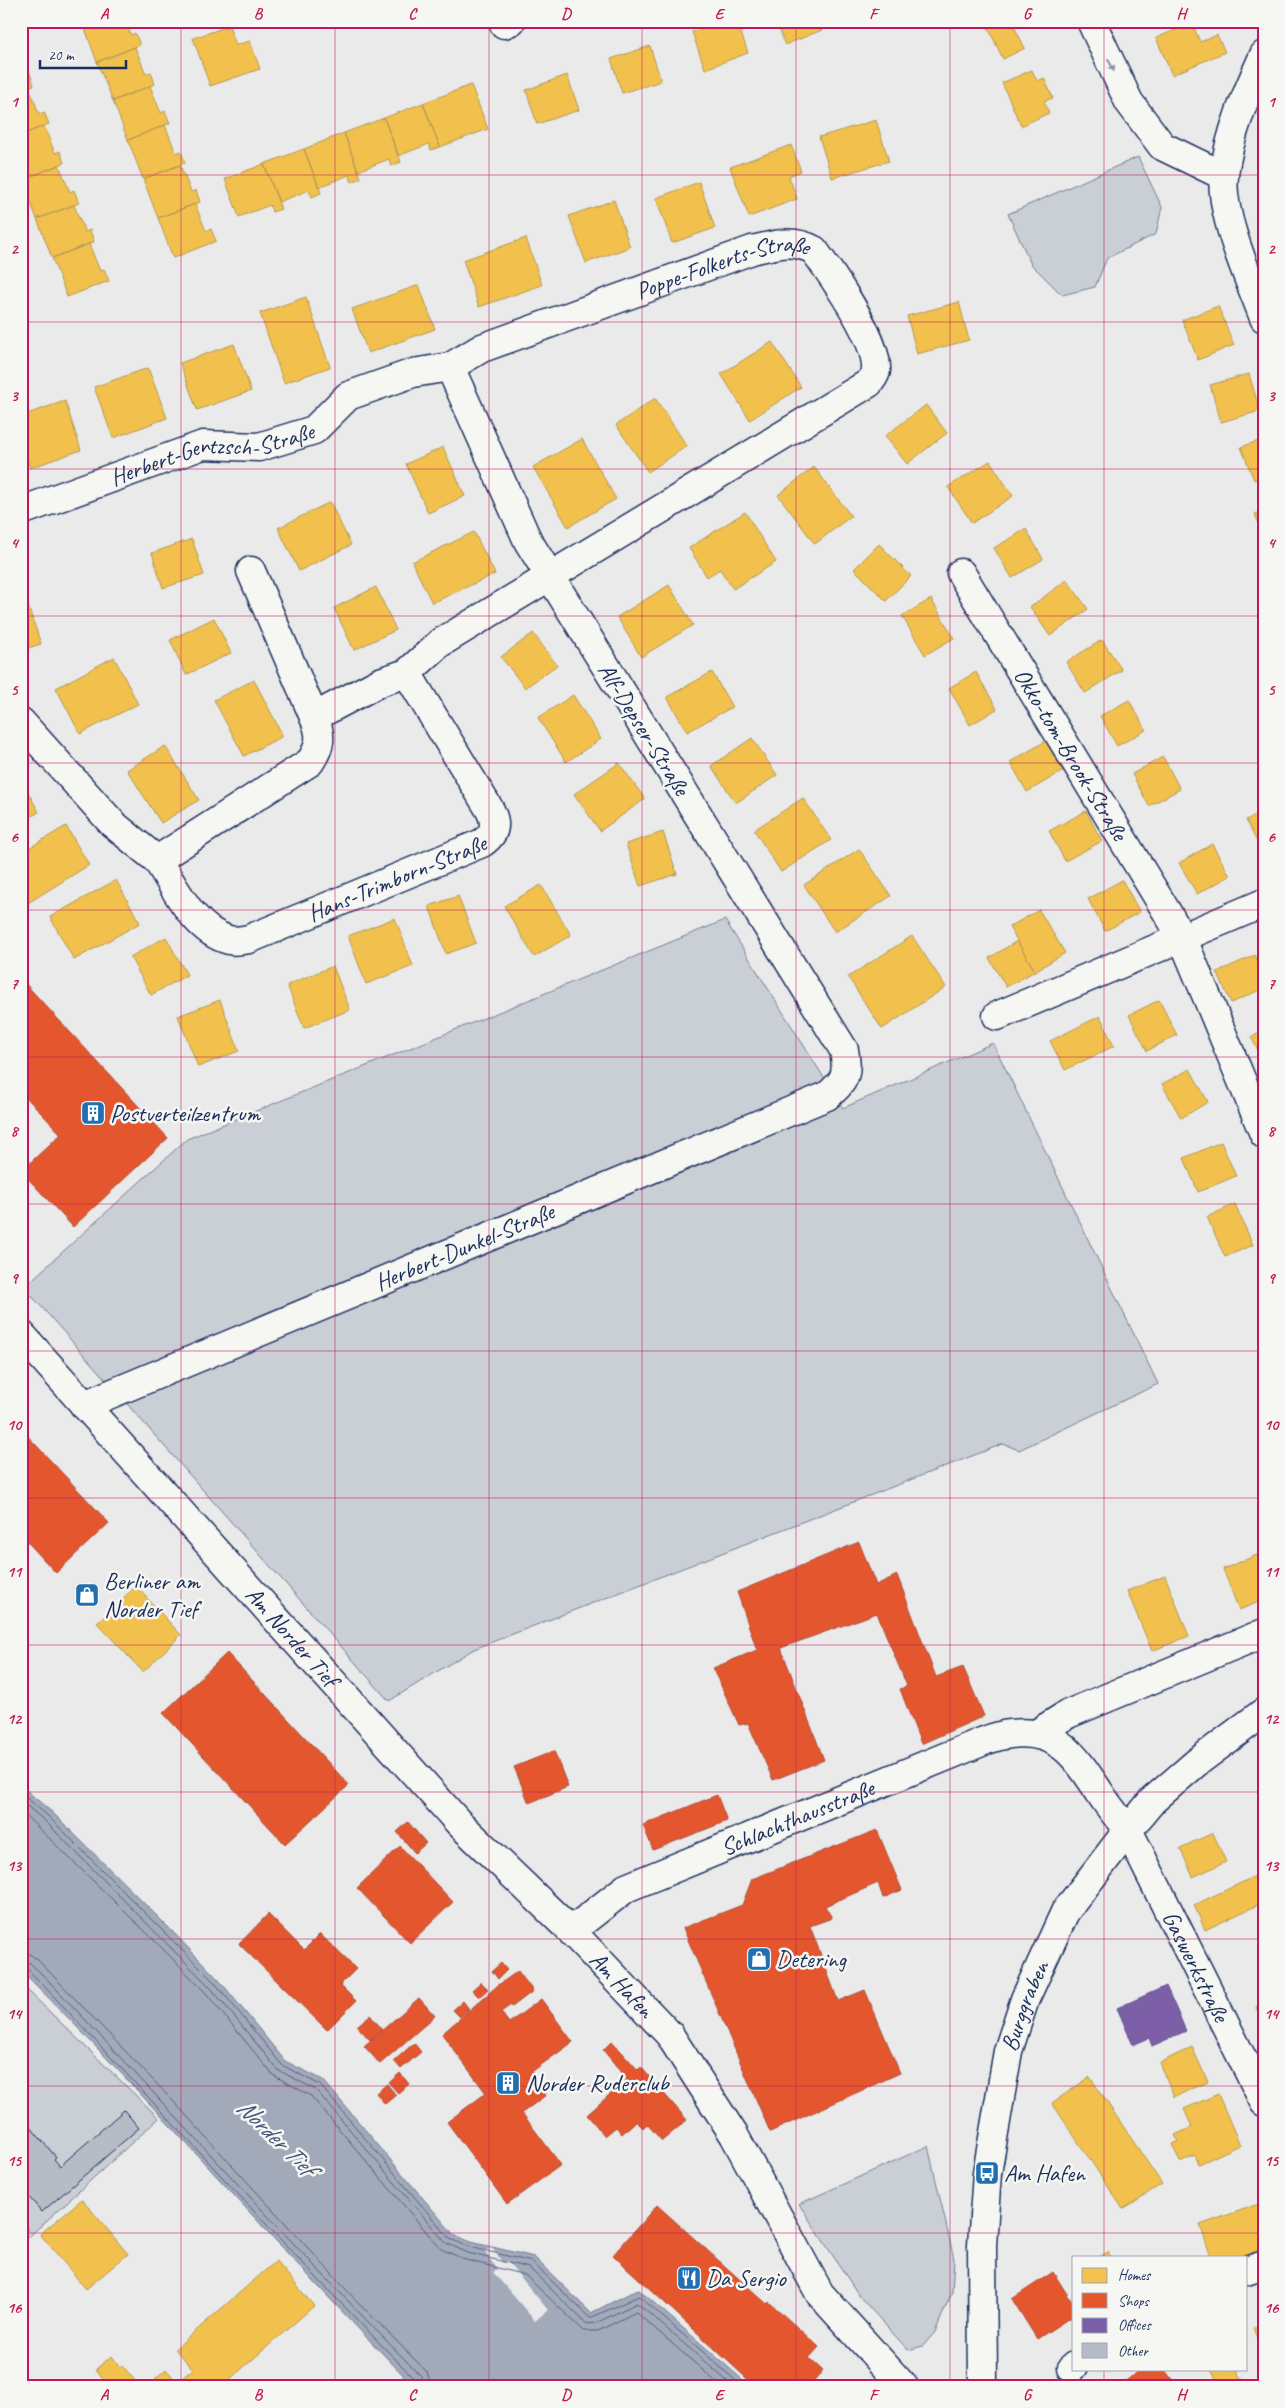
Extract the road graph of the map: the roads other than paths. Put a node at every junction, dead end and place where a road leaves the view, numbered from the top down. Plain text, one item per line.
1 (504, 21) edge
2 (511, 21) edge
3 (1091, 21) edge
4 (1264, 55) edge
5 (1224, 176) junction
6 (1264, 318) edge
7 (450, 367) junction
8 (21, 511) edge
9 (251, 571) dead end
10 (961, 573) dead end
11 (550, 578) junction
12 (407, 673) junction
13 (314, 717) junction
14 (21, 722) edge
15 (157, 860) junction
16 (1264, 903) edge
17 (1182, 937) junction
18 (997, 1016) dead end
19 (843, 1083) joint
20 (1264, 1134) edge
21 (21, 1334) edge
22 (84, 1405) junction
23 (1264, 1633) edge
24 (1264, 1712) edge
25 (1036, 1734) junction
26 (1128, 1830) junction
27 (571, 1931) junction
28 (1264, 2102) edge
29 (1264, 2265) edge
30 (1248, 2270) edge
31 (904, 2387) edge
32 (983, 2387) edge

1 - 2 street
3 -> 5 street
4 - 5 street
5 - 6 street
7 - 8 street, Herbert-Gentzsch-Straße
7 - 11 street, Alf-Depser-Straße
7 - 11 street, Poppe-Folkerts-Straße
9 - 13 street
10 - 17 street, Okko-tom-Brook-Straße
11 - 12 street
11 - 19 street, Alf-Depser-Straße
12 - 13 street
12 - 15 street, Hans-Trimborn-Straße
13 - 15 street
14 - 15 street, Hans-Trimborn-Straße
16 - 17 street
17 - 18 street
17 - 20 street, Okko-tom-Brook-Straße
19 - 22 street, Herbert-Dunkel-Straße
21 - 22 street, Am Norder Tief
22 - 27 street, Am Norder Tief
23 - 25 street
24 - 26 street, Burggraben
25 - 26 street, Schlachthausstraße
25 - 27 street, Schlachthausstraße
26 - 28 street, Gaswerkstraße
26 - 32 street, Burggraben
27 - 31 street, Am Hafen
29 - 30 street

